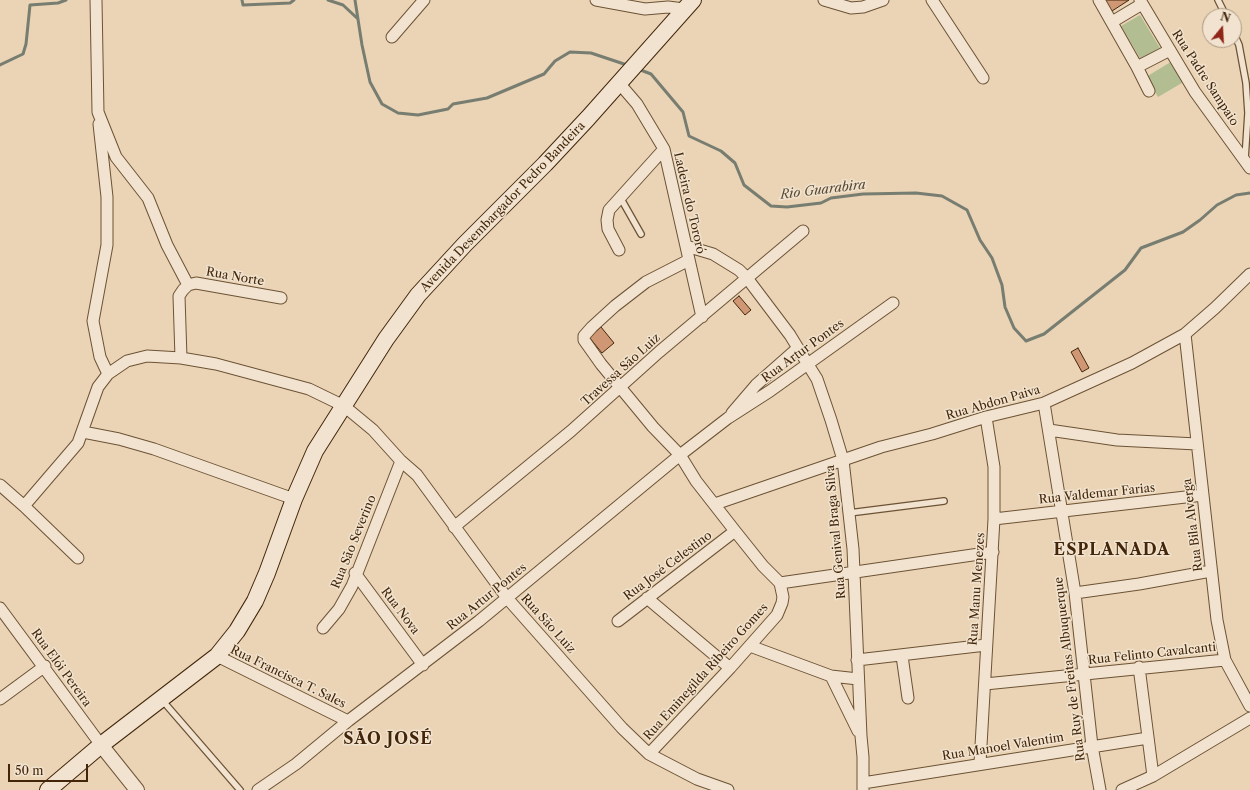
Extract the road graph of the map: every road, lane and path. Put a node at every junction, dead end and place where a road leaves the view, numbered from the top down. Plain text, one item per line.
1 (96, 0) edge
2 (424, 0) edge
3 (596, 0) edge
4 (824, 0) edge
5 (882, 0) edge
6 (932, 0) edge
7 (1099, 0) edge
8 (1141, 2) edge
9 (684, 3) edge
10 (1112, 22) junction
11 (392, 37) dead end
12 (1240, 48) edge
13 (1170, 50) junction
14 (1137, 68) junction
15 (983, 78) dead end
16 (622, 80) junction
17 (1149, 91) dead end
18 (98, 112) junction
19 (664, 149) junction
20 (1248, 165) edge
21 (620, 197) junction
22 (803, 231) dead end
23 (641, 234) dead end
24 (686, 246) junction
25 (619, 250) dead end
26 (689, 260) junction
27 (1250, 274) edge
28 (747, 278) junction
29 (188, 285) junction
30 (281, 298) dead end
31 (893, 303) dead end
32 (702, 317) junction
33 (1185, 334) junction
34 (798, 348) junction
35 (181, 358) junction
36 (807, 363) junction
37 (108, 374) junction
38 (621, 387) junction
39 (1044, 403) junction
40 (344, 406) junction
41 (986, 417) junction
42 (728, 418) junction
43 (1049, 430) junction
44 (83, 432) junction
45 (1197, 444) junction
46 (680, 455) junction
47 (843, 460) junction
48 (401, 461) junction
49 (0, 485) edge
50 (1203, 495) junction
51 (294, 499) junction
52 (944, 500) dead end
53 (715, 504) junction
54 (24, 506) junction
55 (1061, 511) junction
56 (849, 513) junction
57 (994, 519) junction
58 (454, 527) junction
59 (734, 531) junction
60 (993, 552) junction
61 (78, 558) dead end
62 (1211, 570) junction
63 (355, 573) junction
64 (854, 573) junction
65 (780, 582) junction
66 (1075, 593) junction
67 (507, 598) junction
68 (647, 598) junction
69 (0, 608) edge
70 (618, 621) dead end
71 (323, 628) dead end
72 (986, 644) junction
73 (750, 646) junction
74 (217, 656) junction
75 (902, 656) junction
76 (857, 660) junction
77 (1225, 660) junction
78 (423, 665) junction
79 (44, 666) junction
80 (730, 668) junction
81 (1139, 668) junction
82 (1085, 673) junction
83 (831, 676) junction
84 (858, 679) junction
85 (985, 684) junction
86 (908, 698) dead end
87 (0, 699) edge
88 (160, 699) junction
89 (1250, 706) edge
90 (1250, 718) edge
91 (348, 721) junction
92 (861, 736) junction
93 (1148, 738) junction
94 (101, 745) junction
95 (1092, 746) junction
96 (649, 754) junction
97 (980, 763) junction
98 (1152, 776) junction
99 (863, 786) edge
100 (48, 790) edge
101 (137, 790) edge
102 (240, 790) edge
103 (258, 790) edge
104 (728, 790) edge
105 (1100, 790) edge
106 (1122, 790) edge

1 - 18 street
2 - 11 street
3 - 9 street
4 - 5 street
6 - 15 street
7 - 10 street
8 - 10 street
8 - 13 street, Rua Padre Sampaio
9 - 16 main road, Avenida Desembargador Pedro Bandeira
10 - 14 street
12 - 20 lane
13 - 14 street
13 - 20 street, Rua Padre Sampaio
14 - 17 street
16 - 19 street, Ladeira do Tororó
16 - 40 main road, Avenida Desembargador Pedro Bandeira
18 - 29 street
18 - 37 street
19 - 21 street
19 - 24 street, Ladeira do Tororó
21 - 23 lane
21 - 25 street
22 - 28 street, Travessa São Luiz
24 - 26 street, Ladeira do Tororó
24 - 28 street, Rua Genival Braga Silva
26 - 32 street, Ladeira do Tororó
26 - 38 street
27 - 33 street, Rua Abdon Paiva
28 - 32 street, Travessa São Luiz
28 - 34 street, Rua Genival Braga Silva
29 - 30 street, Rua Norte
29 - 35 street
31 - 36 street, Rua Artur Pontes
32 - 38 street, Travessa São Luiz
33 - 39 street, Rua Abdon Paiva
33 - 45 street, Rua Bila Alverga
34 - 36 street, Rua Genival Braga Silva
34 - 42 street, Rua Artur Pontes
35 - 37 street, Rua São Luiz
35 - 40 street, Rua São Luiz
36 - 42 street, Rua Artur Pontes
36 - 47 street, Rua Genival Braga Silva
37 - 44 street
38 - 46 street
38 - 58 street, Travessa São Luiz
39 - 41 street, Rua Abdon Paiva
39 - 43 street, Rua Ruy de Freitas Albuquerque
40 - 48 street, Rua São Luiz
40 - 51 main road, Avenida Desembargador Pedro Bandeira
41 - 47 street, Rua Abdon Paiva
41 - 57 street, Rua Manu Menezes
42 - 46 street, Rua Artur Pontes
43 - 45 street
43 - 55 street, Rua Ruy de Freitas Albuquerque
44 - 51 street
44 - 54 street
45 - 50 street, Rua Bila Alverga
46 - 53 street
46 - 67 street, Rua Artur Pontes
47 - 53 street, Rua Abdon Paiva
47 - 56 street, Rua Genival Braga Silva
48 - 58 street, Rua São Luiz
48 - 63 street, Rua São Severino
49 - 54 street
50 - 55 street, Rua Valdemar Farias
50 - 62 street, Rua Bila Alverga
51 - 74 main road, Avenida Desembargador Pedro Bandeira
52 - 56 lane
53 - 59 street
54 - 61 street
55 - 57 street, Rua Valdemar Farias
55 - 66 street, Rua Ruy de Freitas Albuquerque
56 - 64 street, Rua Genival Braga Silva
57 - 60 street, Rua Manu Menezes
58 - 67 street, Rua São Luiz
59 - 65 street
59 - 68 street, Rua José Celestino
60 - 64 street
60 - 72 street, Rua Manu Menezes
62 - 66 street
62 - 77 street, Rua Bila Alverga
63 - 71 street, Rua São Severino
63 - 78 street, Rua Nova
64 - 65 street
64 - 76 street, Rua Genival Braga Silva
65 - 73 street, Rua Eminegilda Ribeiro Gomes
66 - 82 street, Rua Ruy de Freitas Albuquerque
67 - 78 street, Rua Artur Pontes
67 - 96 street, Rua São Luiz
68 - 70 street, Rua José Celestino
68 - 80 street
69 - 79 street, Rua Elói Pereira
72 - 75 street
72 - 85 street, Rua Manu Menezes
73 - 80 street, Rua Eminegilda Ribeiro Gomes
73 - 83 street
74 - 88 main road, Avenida Desembargador Pedro Bandeira
74 - 91 street, Rua Francisca T. Sales
75 - 76 street
75 - 86 street
76 - 84 street, Rua Genival Braga Silva
77 - 81 street, Rua Felinto Cavalcanti
77 - 89 street, Rua Bila Alverga
78 - 91 street, Rua Artur Pontes
79 - 87 street
79 - 94 street, Rua Elói Pereira
80 - 96 street, Rua Eminegilda Ribeiro Gomes
81 - 82 street, Rua Felinto Cavalcanti
81 - 93 street
82 - 85 street, Rua Felinto Cavalcanti
82 - 95 street, Rua Ruy de Freitas Albuquerque
83 - 84 street
83 - 92 street, Rua Genival Braga Silva
84 - 92 street, Rua Genival Braga Silva
85 - 97 street, Rua Manu Menezes
88 - 94 main road, Avenida Desembargador Pedro Bandeira
88 - 102 lane
90 - 98 street
91 - 103 street, Rua Artur Pontes
92 - 99 street, Rua Genival Braga Silva
93 - 95 street, Rua Manoel Valentim
93 - 98 street
94 - 100 main road, Avenida Desembargador Pedro Bandeira
94 - 101 street
95 - 97 street, Rua Manoel Valentim
95 - 105 street, Rua Ruy de Freitas Albuquerque
96 - 104 street, Rua São Luiz
97 - 99 street, Rua Manoel Valentim
98 - 106 street

